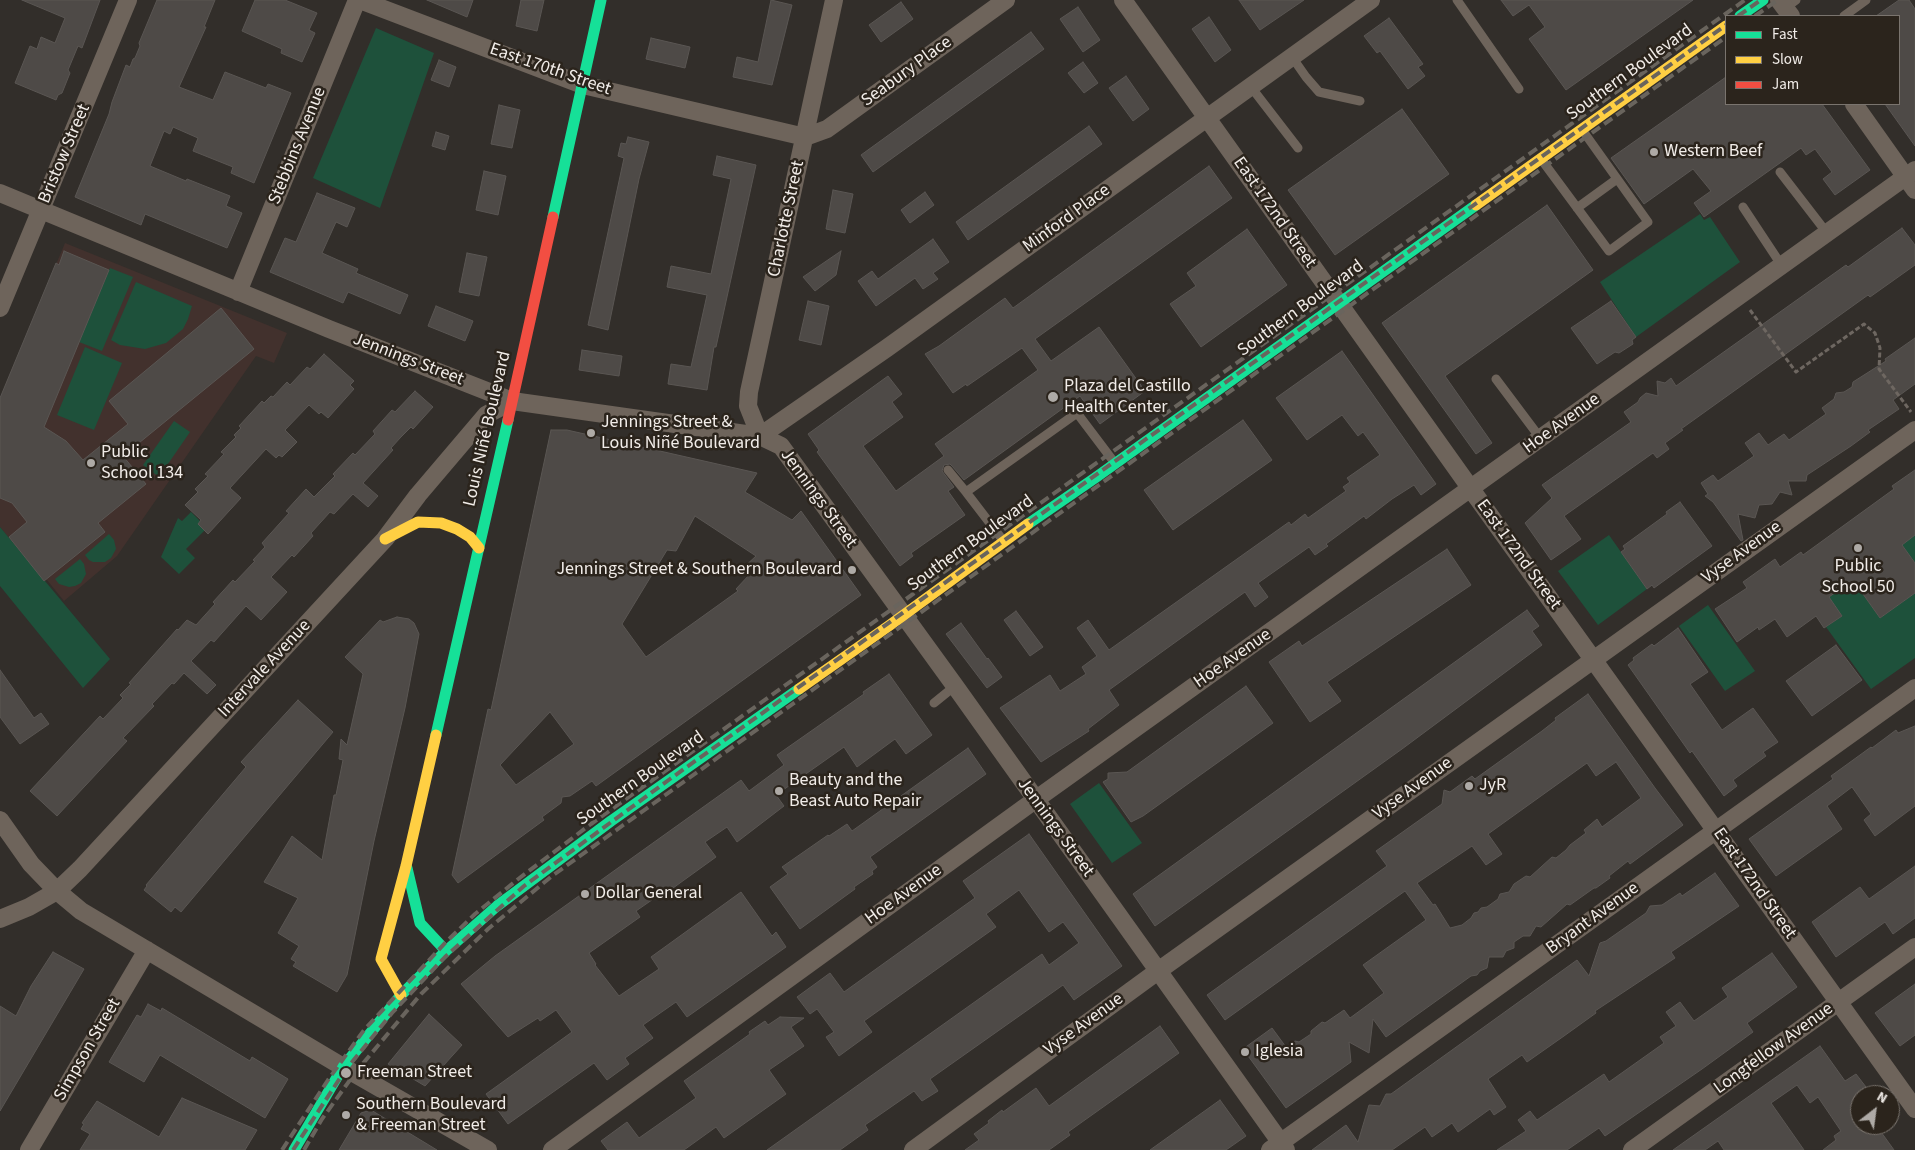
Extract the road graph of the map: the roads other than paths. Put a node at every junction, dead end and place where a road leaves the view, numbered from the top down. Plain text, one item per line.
1 (128, 0) edge
2 (358, 0) edge
3 (601, 0) edge
4 (834, 0) edge
5 (1006, 0) edge
6 (1123, 0) edge
7 (1371, 0) edge
8 (1457, 0) edge
9 (1763, 0) edge
10 (1866, 0) edge
11 (1741, 15) edge
12 (1845, 15) edge
13 (1725, 27) edge
14 (1292, 57) junction
15 (583, 85) junction
16 (1251, 87) junction
17 (1520, 89) dead end
18 (1360, 101) dead end
19 (1855, 105) edge
20 (1206, 119) junction
21 (1582, 129) junction
22 (805, 137) junction
23 (1298, 148) dead end
24 (1541, 159) junction
25 (1780, 172) dead end
26 (1617, 179) junction
27 (1912, 179) edge
28 (0, 192) edge
29 (1743, 206) dead end
30 (1577, 208) junction
31 (42, 210) junction
32 (1827, 233) junction
33 (1782, 266) junction
34 (238, 292) junction
35 (1338, 304) junction
36 (0, 308) edge
37 (1496, 379) dead end
38 (512, 401) junction
39 (1915, 430) edge
40 (760, 436) junction
41 (1541, 439) junction
42 (1115, 464) junction
43 (948, 470) dead end
44 (1471, 489) junction
45 (966, 492) junction
46 (385, 539) junction
47 (1003, 541) junction
48 (479, 548) junction
49 (903, 615) junction
50 (1594, 660) junction
51 (955, 686) junction
52 (1915, 688) edge
53 (934, 703) dead end
54 (1035, 800) junction
55 (0, 820) edge
56 (1716, 831) junction
57 (406, 866) junction
58 (57, 891) junction
59 (0, 919) edge
60 (1915, 948) edge
61 (146, 950) junction
62 (446, 951) junction
63 (1158, 971) junction
64 (402, 995) junction
65 (1838, 1003) junction
66 (343, 1067) junction
67 (1915, 1109) edge
68 (1279, 1148) edge
69 (29, 1150) edge
70 (294, 1150) edge
71 (488, 1150) edge
72 (552, 1150) edge
73 (913, 1150) edge
74 (1632, 1150) edge

1 - 31 street, Bristow Street
2 - 15 street, East 170th Street
2 - 34 street, Stebbins Avenue
3 - 15 main road, Louis Niñé Boulevard
4 - 22 street, Charlotte Street
5 - 22 street, Seabury Place
6 - 20 street, East 172nd Street
7 - 14 street, Minford Place
8 - 17 lane
9 - 11 main road
10 - 12 lane
13 - 21 main road, Southern Boulevard
14 - 16 street, Minford Place
14 - 18 lane
15 - 22 street, East 170th Street
15 - 38 main road, Louis Niñé Boulevard
16 - 20 street, Minford Place
16 - 23 lane
19 - 27 street
20 - 35 street, East 172nd Street
20 - 40 street, Minford Place
21 - 24 main road, Southern Boulevard
21 - 26 lane
22 - 40 street, Charlotte Street
24 - 30 lane
24 - 35 main road, Southern Boulevard
25 - 32 lane
26 - 30 lane
26 - 30 lane
27 - 32 street, Hoe Avenue
28 - 31 street, Jennings Street
29 - 33 lane
31 - 34 street, Jennings Street
31 - 36 street, Bristow Street
32 - 33 street, Hoe Avenue
33 - 41 street, Hoe Avenue
34 - 38 street, Jennings Street
35 - 42 main road, Southern Boulevard
35 - 44 street, East 172nd Street
37 - 41 lane
38 - 40 street, Jennings Street
38 - 46 street, Intervale Avenue
38 - 48 main road, Louis Niñé Boulevard
39 - 50 street, Vyse Avenue
40 - 49 street, Jennings Street
41 - 44 street, Hoe Avenue
42 - 45 lane
42 - 47 main road, Southern Boulevard
43 - 45 lane
44 - 50 street, East 172nd Street
44 - 54 street, Hoe Avenue
45 - 47 lane
46 - 48 main road
46 - 58 street, Intervale Avenue
47 - 49 main road, Southern Boulevard
48 - 57 main road, Louis Niñé Boulevard
49 - 51 street, Jennings Street
49 - 62 main road, Southern Boulevard
50 - 56 street, East 172nd Street
50 - 63 street, Vyse Avenue
51 - 53 lane
51 - 54 street, Jennings Street
52 - 56 street, Bryant Avenue
54 - 63 street, Jennings Street
54 - 72 street, Hoe Avenue
55 - 58 street
56 - 65 street, East 172nd Street
56 - 68 street, Bryant Avenue
57 - 62 main road, Louis Niñé Boulevard
57 - 64 main road, Louis Niñé Boulevard
58 - 59 street, Intervale Avenue
58 - 61 street
60 - 65 street, Longfellow Avenue
61 - 66 street
61 - 69 street, Simpson Street
62 - 64 main road, Southern Boulevard
63 - 68 street, Jennings Street
63 - 73 street, Vyse Avenue
64 - 66 main road, Southern Boulevard
65 - 67 street, East 172nd Street
65 - 74 street, Longfellow Avenue
66 - 70 main road, Southern Boulevard
66 - 71 street

